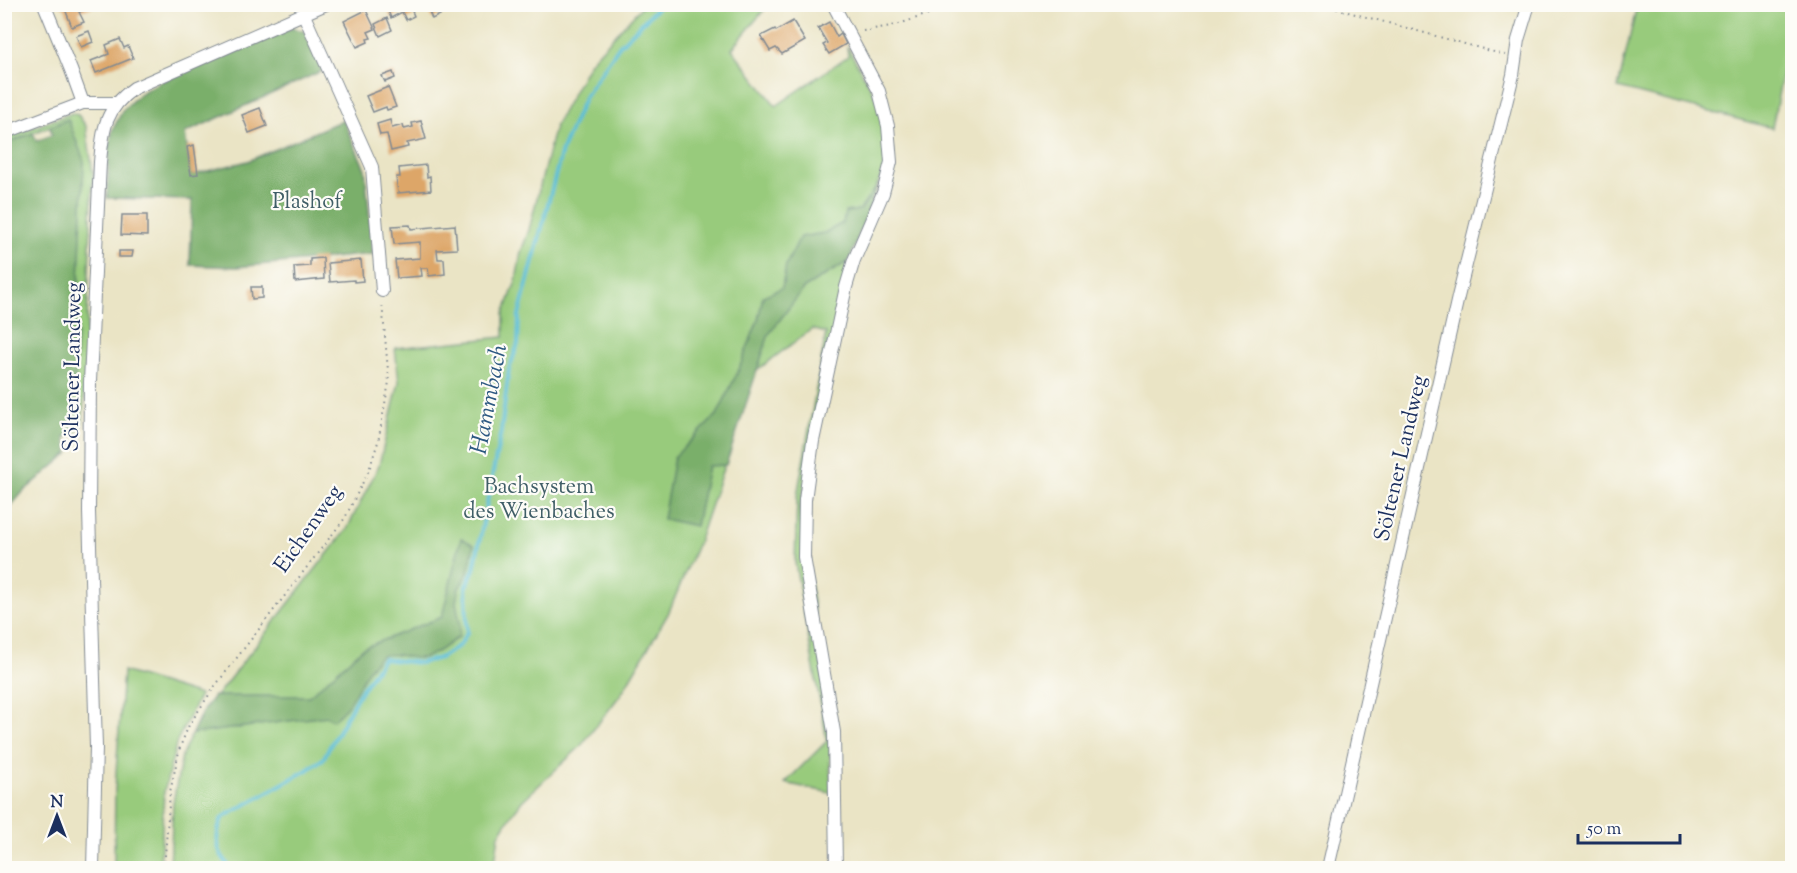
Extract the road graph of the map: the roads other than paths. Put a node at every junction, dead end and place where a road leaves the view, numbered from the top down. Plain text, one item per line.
1 (44, 4) edge
2 (326, 4) edge
3 (833, 4) edge
4 (1529, 4) edge
5 (304, 15) junction
6 (115, 103) junction
7 (83, 104) junction
8 (4, 133) edge
9 (382, 291) road end
10 (93, 868) edge
11 (836, 868) edge
12 (1328, 868) edge

1 - 7 street
2 - 5 street
3 - 11 street
4 - 12 street, Söltener Landweg
5 - 6 street
5 - 9 street
6 - 7 street
6 - 10 street, Söltener Landweg
7 - 8 street

